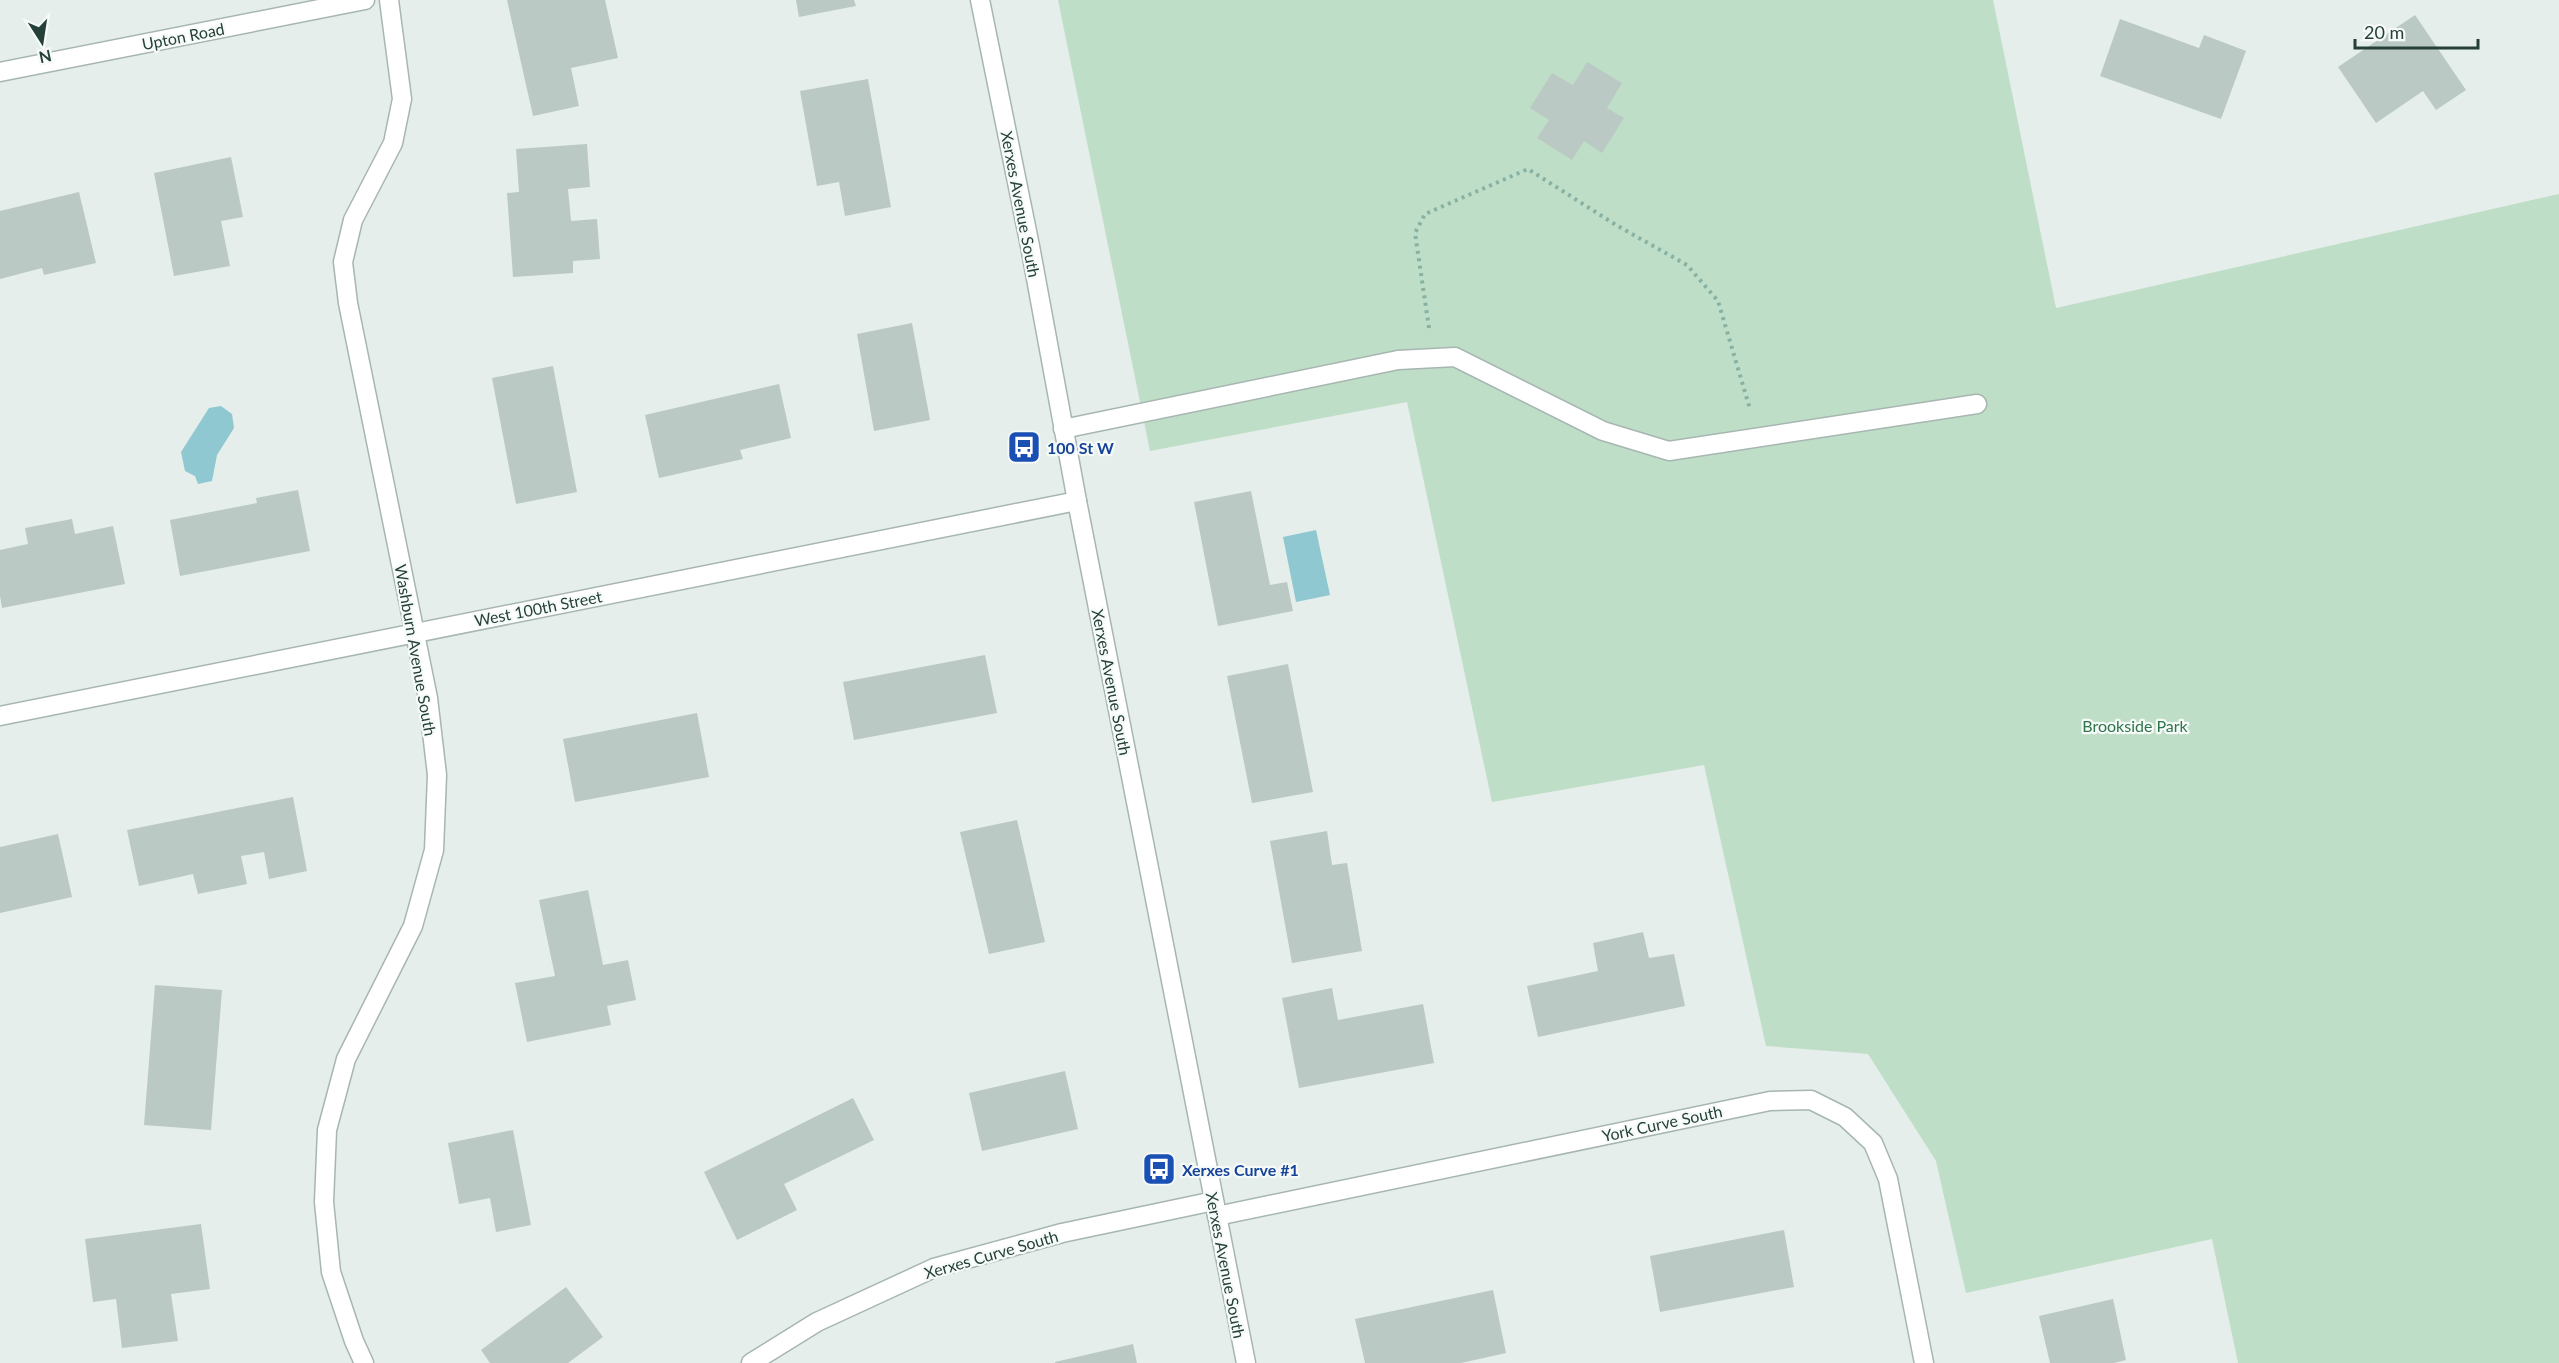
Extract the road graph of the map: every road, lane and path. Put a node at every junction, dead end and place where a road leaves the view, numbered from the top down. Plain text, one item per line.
1 (365, 0) edge
2 (389, 0) edge
3 (980, 0) edge
4 (0, 72) edge
5 (1434, 358) junction
6 (1977, 404) dead end
7 (1063, 429) junction
8 (1757, 437) junction
9 (1077, 501) junction
10 (415, 633) junction
11 (0, 716) edge
12 (1216, 1208) junction
13 (364, 1363) edge
14 (751, 1363) edge
15 (1246, 1363) edge
16 (1924, 1363) edge

1 - 4 street, Upton Road
2 - 10 street, Washburn Avenue South
3 - 7 street, Xerxes Avenue South
5 - 7 street
5 - 8 street
5 - 8 path
6 - 8 street
7 - 9 street, Xerxes Avenue South
9 - 10 street, West 100th Street
9 - 12 street, Xerxes Avenue South
10 - 11 street, West 100th Street
10 - 13 street, Washburn Avenue South
12 - 14 street, Xerxes Curve South
12 - 15 street, Xerxes Avenue South
12 - 16 street, York Curve South

